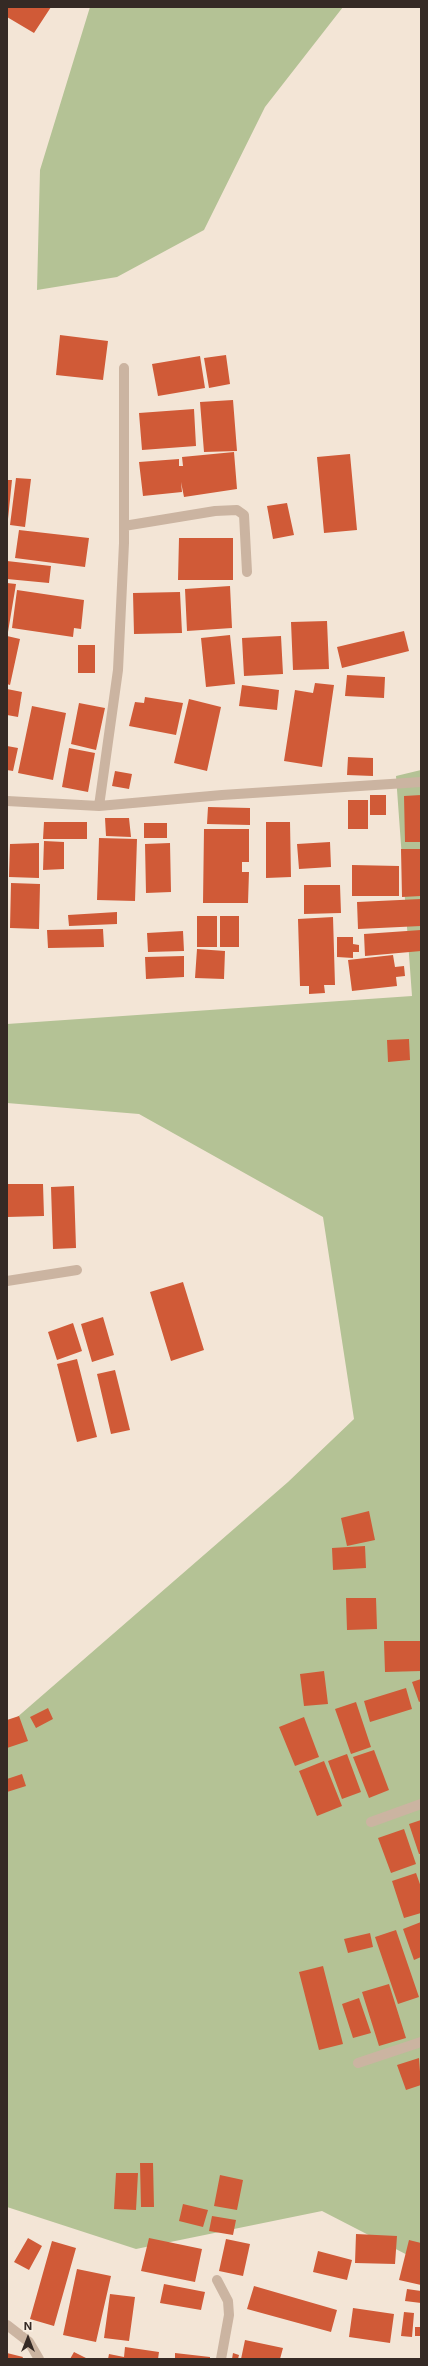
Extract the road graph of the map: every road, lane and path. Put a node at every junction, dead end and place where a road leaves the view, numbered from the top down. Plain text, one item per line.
1 (124, 368) dead end
2 (124, 526) junction
3 (247, 572) dead end
4 (421, 782) edge
5 (7, 801) edge
6 (99, 806) junction
7 (77, 1270) dead end
8 (7, 1281) edge
9 (421, 1804) edge
10 (371, 1822) dead end
11 (421, 2042) edge
12 (358, 2063) dead end
13 (217, 2280) dead end
14 (7, 2325) edge
15 (37, 2357) edge
16 (221, 2359) edge

1 - 2 street
2 - 3 street
2 - 6 street
4 - 6 street
5 - 6 street
7 - 8 street
9 - 10 street
11 - 12 street
13 - 16 street
14 - 15 street

